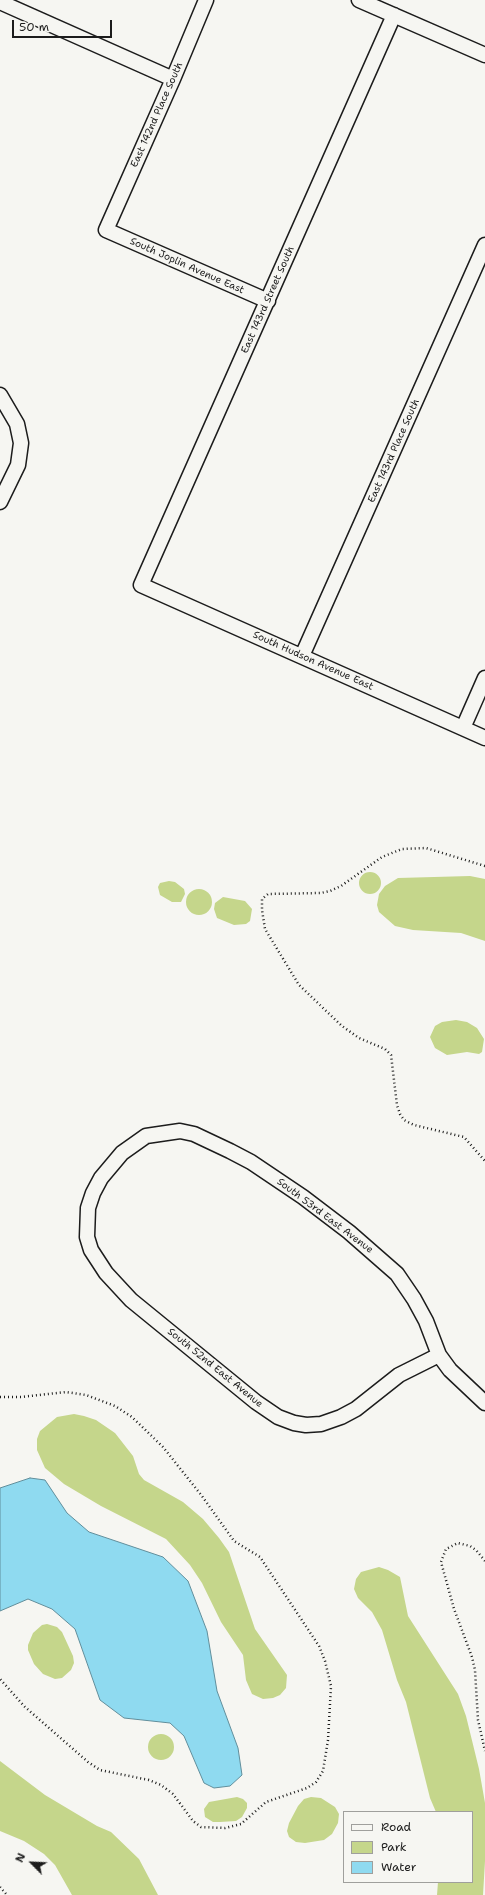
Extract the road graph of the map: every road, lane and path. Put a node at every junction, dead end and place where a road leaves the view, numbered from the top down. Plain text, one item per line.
1 (206, 0) edge
2 (359, 0) edge
3 (0, 2) edge
4 (394, 15) junction
5 (485, 55) edge
6 (173, 79) junction
7 (106, 230) joint
8 (485, 245) edge
9 (268, 301) junction
10 (0, 395) edge
11 (0, 502) edge
12 (141, 585) joint
13 (302, 656) junction
14 (485, 678) edge
15 (463, 728) junction
16 (485, 738) edge
17 (485, 866) edge
18 (485, 1161) edge
19 (110, 1167) joint
20 (439, 1355) junction
21 (0, 1397) edge
22 (485, 1403) edge
23 (485, 1561) edge
24 (0, 1679) edge
25 (485, 1751) edge
26 (0, 1887) edge
27 (7, 1895) edge

1 - 6 street, East 142nd Place South
2 - 4 street
3 - 6 street
4 - 5 street
4 - 9 street, East 143rd Street South
6 - 7 street, East 142nd Place South
7 - 9 street, South Joplin Avenue East
8 - 13 street, East 143rd Place South
9 - 12 street, East 143rd Street South
10 - 11 street
12 - 13 street, South Hudson Avenue East
13 - 15 street, South Hudson Avenue East
14 - 15 street
15 - 16 street, South Hudson Avenue East
17 - 18 path
19 - 20 street, South 53rd East Avenue
19 - 20 street, South 52nd East Avenue
20 - 22 street, South 53rd East Avenue
21 - 24 path
23 - 25 path
26 - 27 path

